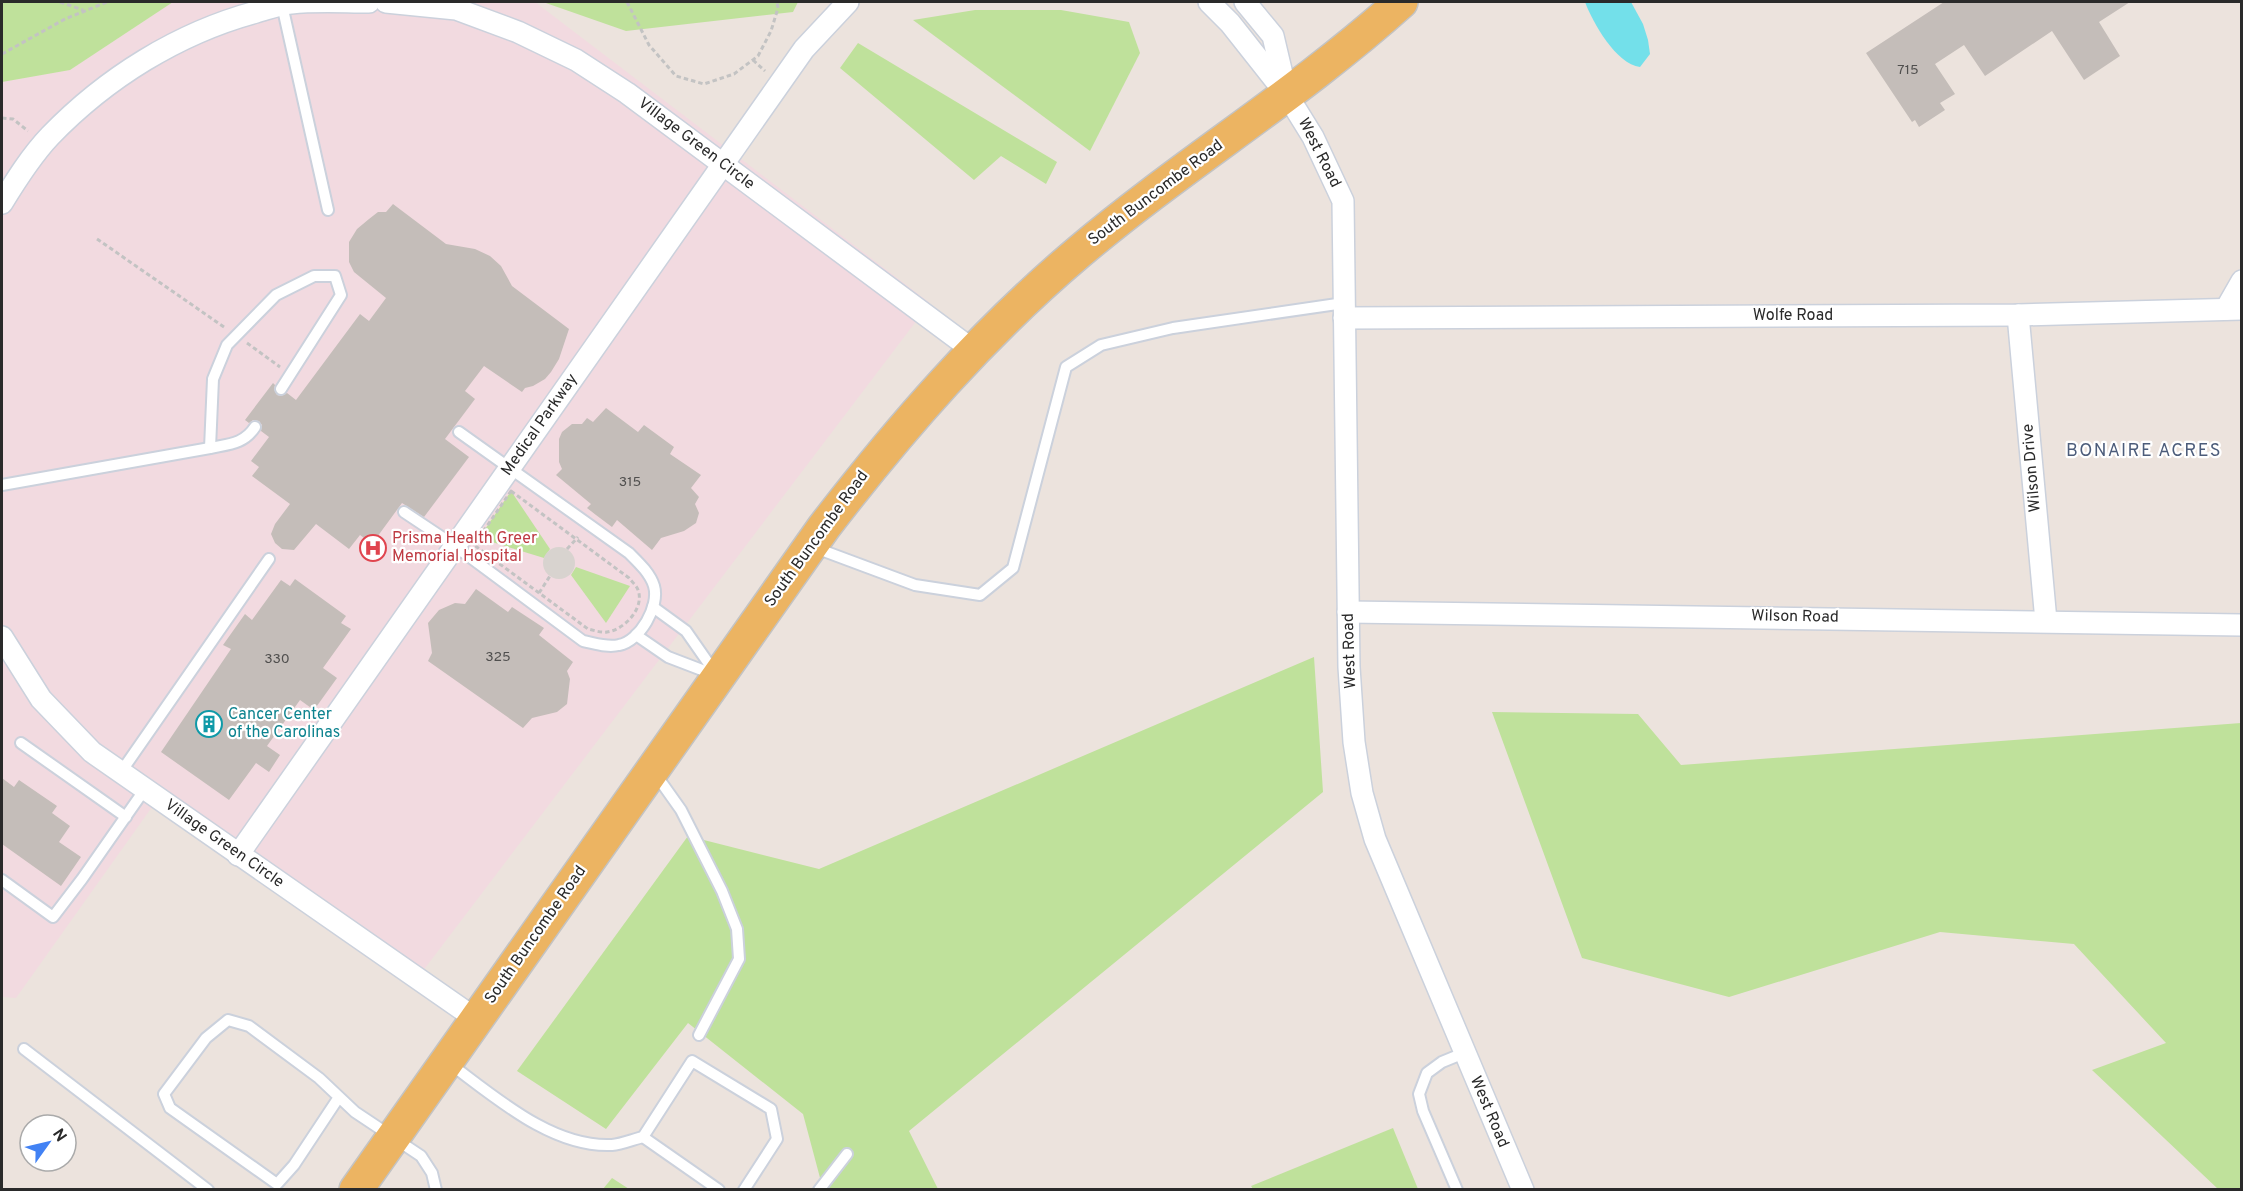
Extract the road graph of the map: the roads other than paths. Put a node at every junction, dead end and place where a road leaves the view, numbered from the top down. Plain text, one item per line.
1 (369, 2) edge
2 (386, 2) edge
3 (848, 2) edge
4 (1209, 2) edge
5 (1245, 2) edge
6 (1401, 2) edge
7 (282, 5) junction
8 (1287, 95) junction
9 (723, 164) junction
10 (2, 203) edge
11 (328, 210) dead end
12 (2241, 281) edge
13 (2234, 309) edge
14 (1344, 311) junction
15 (2018, 315) junction
16 (974, 351) junction
17 (281, 389) dead end
18 (255, 427) dead end
19 (459, 432) dead end
20 (210, 448) junction
21 (509, 469) junction
22 (2, 485) edge
23 (404, 512) dead end
24 (455, 546) junction
25 (810, 546) junction
26 (269, 559) dead end
27 (653, 607) junction
28 (1348, 612) junction
29 (2046, 621) junction
30 (2241, 625) edge
31 (636, 635) junction
32 (2, 637) edge
33 (718, 676) junction
34 (21, 743) dead end
35 (652, 769) junction
36 (121, 772) junction
37 (145, 789) junction
38 (126, 817) junction
39 (238, 855) junction
40 (2, 880) edge
41 (476, 1019) junction
42 (699, 1035) dead end
43 (24, 1049) dead end
44 (1464, 1053) junction
45 (447, 1061) junction
46 (339, 1097) junction
47 (643, 1137) junction
48 (393, 1138) junction
49 (847, 1154) dead end
50 (208, 1190) edge
51 (356, 1190) edge
52 (436, 1190) edge
53 (718, 1190) edge
54 (744, 1190) edge
55 (819, 1190) edge
56 (1458, 1190) edge
57 (1523, 1190) edge

1 - 7 street
2 - 9 street, Village Green Circle
3 - 9 street, Medical Parkway
4 - 8 street
5 - 8 street
6 - 8 main road, South Buncombe Road
7 - 10 street
7 - 11 lane
8 - 14 street, West Road
8 - 16 main road, South Buncombe Road
9 - 16 street, Village Green Circle
9 - 21 street, Medical Parkway
12 - 13 street
13 - 15 street, Wolfe Road
14 - 15 street, Wolfe Road
14 - 25 lane
14 - 28 street, West Road
15 - 29 street, Wilson Drive
16 - 25 main road, South Buncombe Road
17 - 20 lane
18 - 20 lane
19 - 21 lane
20 - 22 lane
21 - 24 street, Medical Parkway
21 - 27 lane
23 - 24 lane
24 - 31 lane
24 - 39 street, Medical Parkway
25 - 33 main road, South Buncombe Road
26 - 36 lane
27 - 31 lane
27 - 33 lane
28 - 29 street, Wilson Road
28 - 44 street, West Road
29 - 30 street, Wilson Road
31 - 33 lane
32 - 36 street, Village Green Circle
33 - 35 main road, South Buncombe Road
34 - 38 lane
35 - 41 main road, South Buncombe Road
35 - 42 lane
36 - 37 street, Village Green Circle
37 - 38 lane
37 - 39 street, Village Green Circle
38 - 40 lane
39 - 41 street, Village Green Circle
41 - 45 main road, South Buncombe Road
43 - 50 lane
44 - 56 lane
44 - 57 street, West Road
45 - 47 lane
45 - 48 main road, South Buncombe Road
46 - 46 lane
46 - 48 lane
47 - 53 lane
47 - 54 lane
48 - 51 main road, South Buncombe Road
48 - 52 lane
49 - 55 lane

